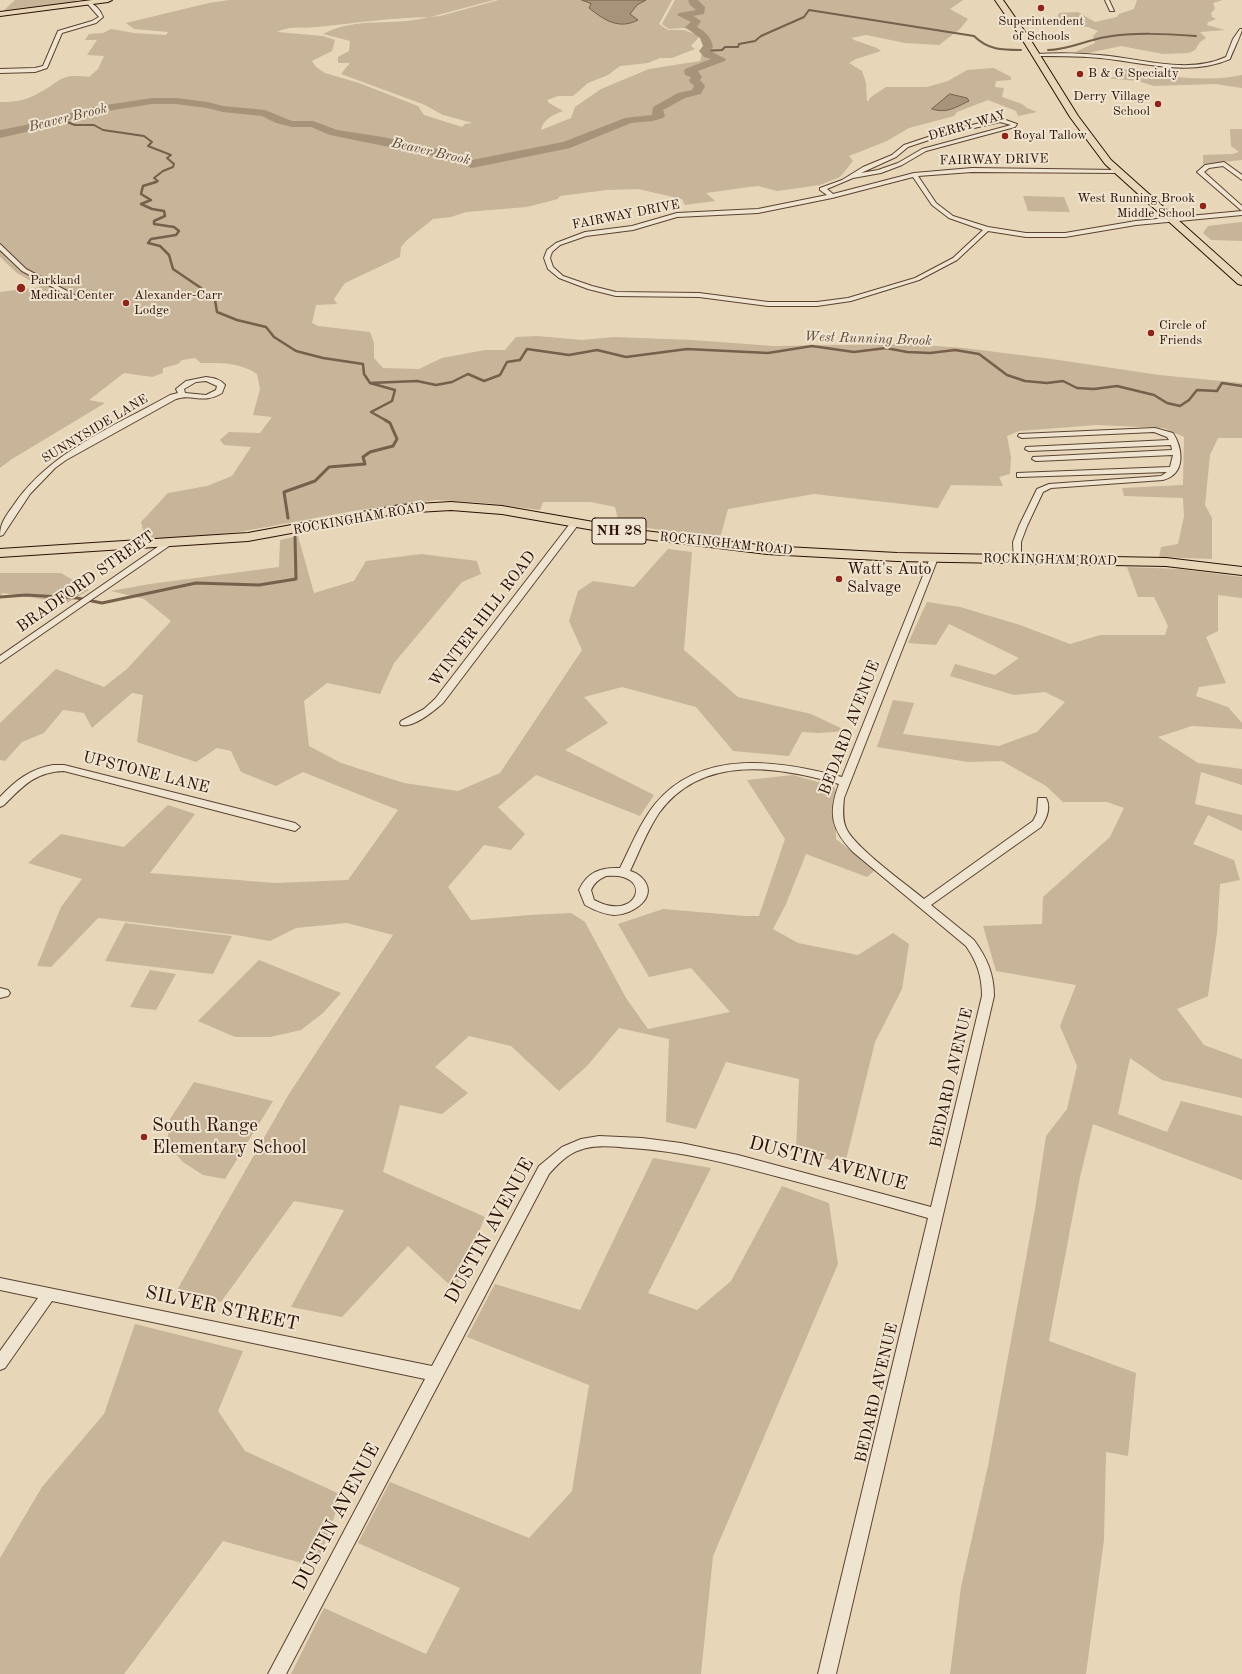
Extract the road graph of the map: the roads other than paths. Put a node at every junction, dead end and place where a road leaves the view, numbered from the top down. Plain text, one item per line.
1 (108, 0) edge
2 (999, 0) edge
3 (1107, 0) edge
4 (84, 2) edge
5 (1112, 10) dead end
6 (0, 14) edge
7 (1242, 30) edge
8 (1035, 55) junction
9 (0, 71) edge
10 (1118, 172) junction
11 (914, 175) junction
12 (852, 176) junction
13 (1242, 178) edge
14 (832, 196) junction
15 (1242, 209) edge
16 (1242, 213) edge
17 (1170, 219) junction
18 (987, 229) junction
19 (0, 246) edge
20 (1242, 282) edge
21 (77, 298) dead end
22 (182, 394) junction
23 (1022, 436) dead end
24 (1174, 442) junction
25 (1029, 449) dead end
26 (1178, 452) junction
27 (1036, 459) dead end
28 (1172, 469) junction
29 (1020, 475) dead end
30 (575, 523) junction
31 (0, 533) edge
32 (169, 542) junction
33 (0, 553) edge
34 (934, 558) junction
35 (1017, 560) junction
36 (1242, 571) edge
37 (0, 660) edge
38 (405, 723) dead end
39 (846, 782) junction
40 (1042, 800) dead end
41 (0, 803) edge
42 (295, 827) dead end
43 (624, 872) junction
44 (923, 905) junction
45 (937, 1215) junction
46 (0, 1284) edge
47 (50, 1293) junction
48 (0, 1363) edge
49 (435, 1374) junction
50 (277, 1674) edge
51 (827, 1674) edge

1 - 4 main road
2 - 8 main road
3 - 5 street
4 - 6 main road
4 - 9 street
7 - 8 street
8 - 10 main road
10 - 11 street, FAIRWAY DRIVE
10 - 17 main road
11 - 14 street, FAIRWAY DRIVE
11 - 18 street
12 - 12 street, DERRY WAY
12 - 14 street, DERRY WAY
13 - 15 street
14 - 18 street, FAIRWAY DRIVE
16 - 17 street
17 - 18 street
17 - 20 main road
19 - 21 street
22 - 22 street
22 - 31 street, SUNNYSIDE LANE
23 - 24 street
24 - 25 street
24 - 26 street
26 - 27 street
26 - 28 street
28 - 29 street
28 - 35 street
30 - 32 main road, ROCKINGHAM ROAD / NH 28
30 - 34 main road, ROCKINGHAM ROAD / NH 28
30 - 38 street, WINTER HILL ROAD
32 - 33 main road, ROCKINGHAM ROAD / NH 28
32 - 37 street, BRADFORD STREET
34 - 35 main road, ROCKINGHAM ROAD / NH 28
34 - 39 street, BEDARD AVENUE
35 - 36 main road, ROCKINGHAM ROAD / NH 28
39 - 43 street
39 - 44 street, BEDARD AVENUE
40 - 44 street
41 - 42 street, UPSTONE LANE
43 - 43 street
44 - 45 street, BEDARD AVENUE
45 - 49 street, DUSTIN AVENUE
45 - 51 street, BEDARD AVENUE
46 - 47 street, SILVER STREET
47 - 48 street
47 - 49 street, SILVER STREET
49 - 50 street, DUSTIN AVENUE

